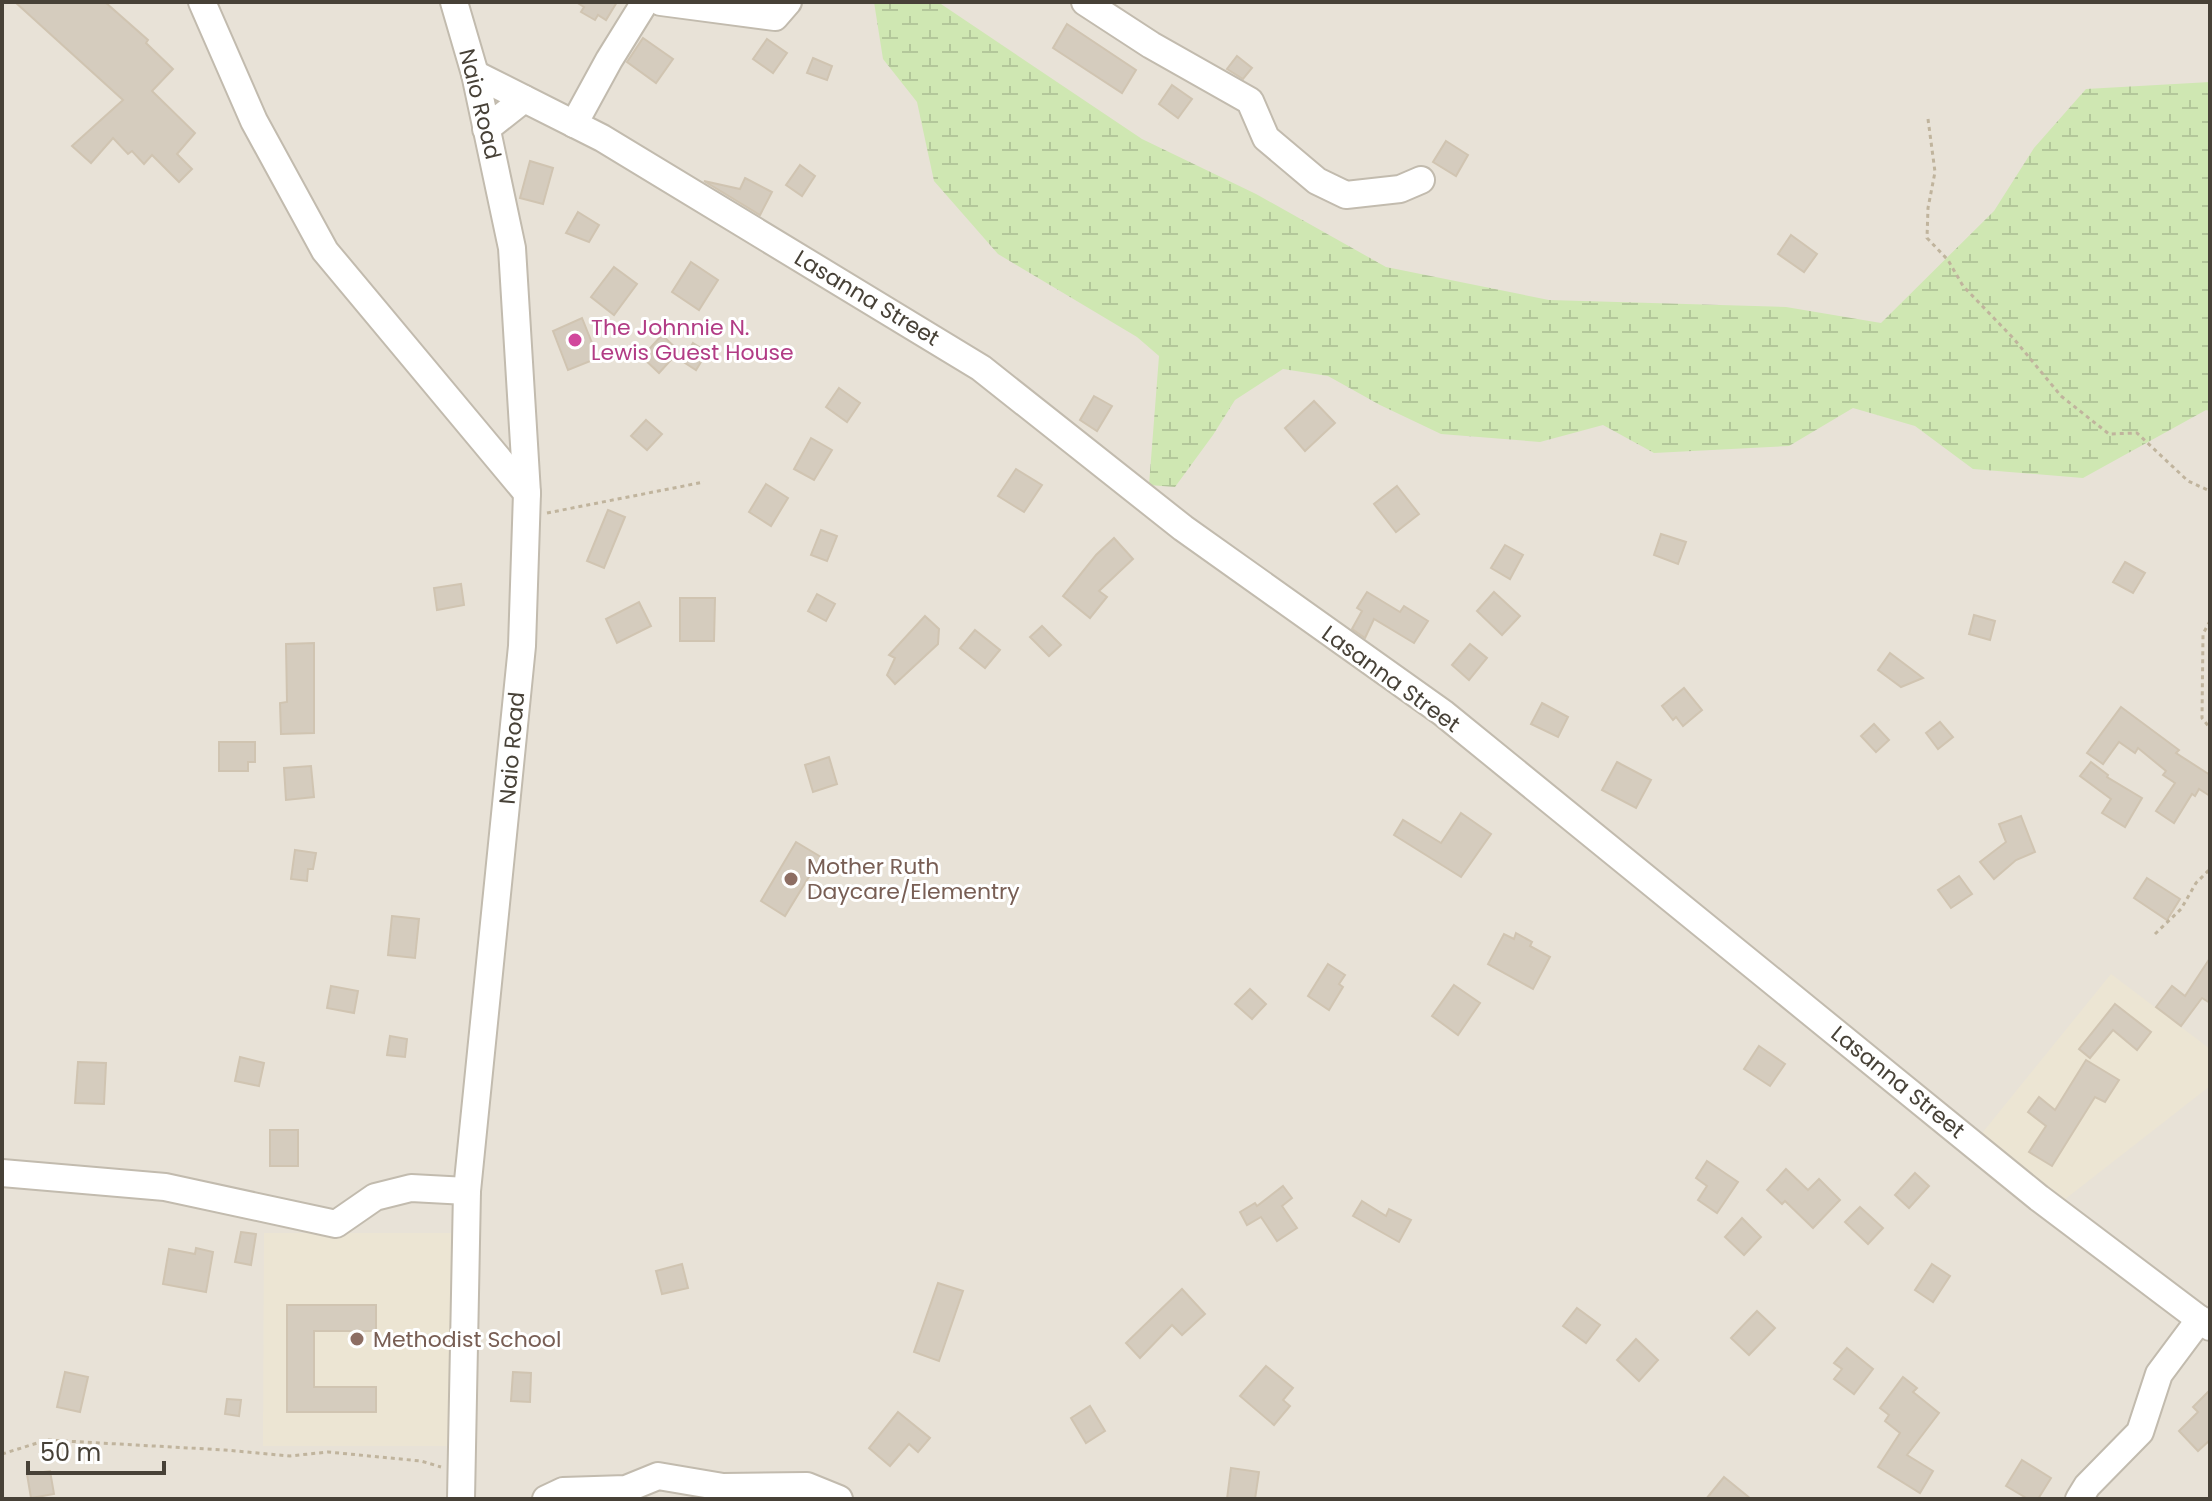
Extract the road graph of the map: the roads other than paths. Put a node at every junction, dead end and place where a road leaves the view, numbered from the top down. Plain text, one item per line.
1 (202, 2) edge
2 (454, 2) edge
3 (645, 2) edge
4 (661, 2) edge
5 (788, 2) edge
6 (1085, 2) edge
7 (475, 74) junction
8 (524, 99) junction
9 (574, 124) junction
10 (486, 129) junction
11 (1421, 180) dead end
12 (527, 493) junction
13 (2, 1173) edge
14 (467, 1191) junction
15 (2205, 1323) edge
16 (461, 1499) edge
17 (546, 1499) edge
18 (839, 1499) edge
19 (2079, 1499) edge

1 - 12 street
2 - 7 street, Naio Road
3 - 9 street
4 - 5 street
6 - 11 street
7 - 8 street, Lasanna Street
7 - 10 street, Naio Road
8 - 9 street, Lasanna Street
8 - 10 street
9 - 15 street, Lasanna Street
10 - 12 street, Naio Road
12 - 14 street, Naio Road
13 - 14 street
14 - 16 street, Naio Road
15 - 19 street
17 - 18 street

